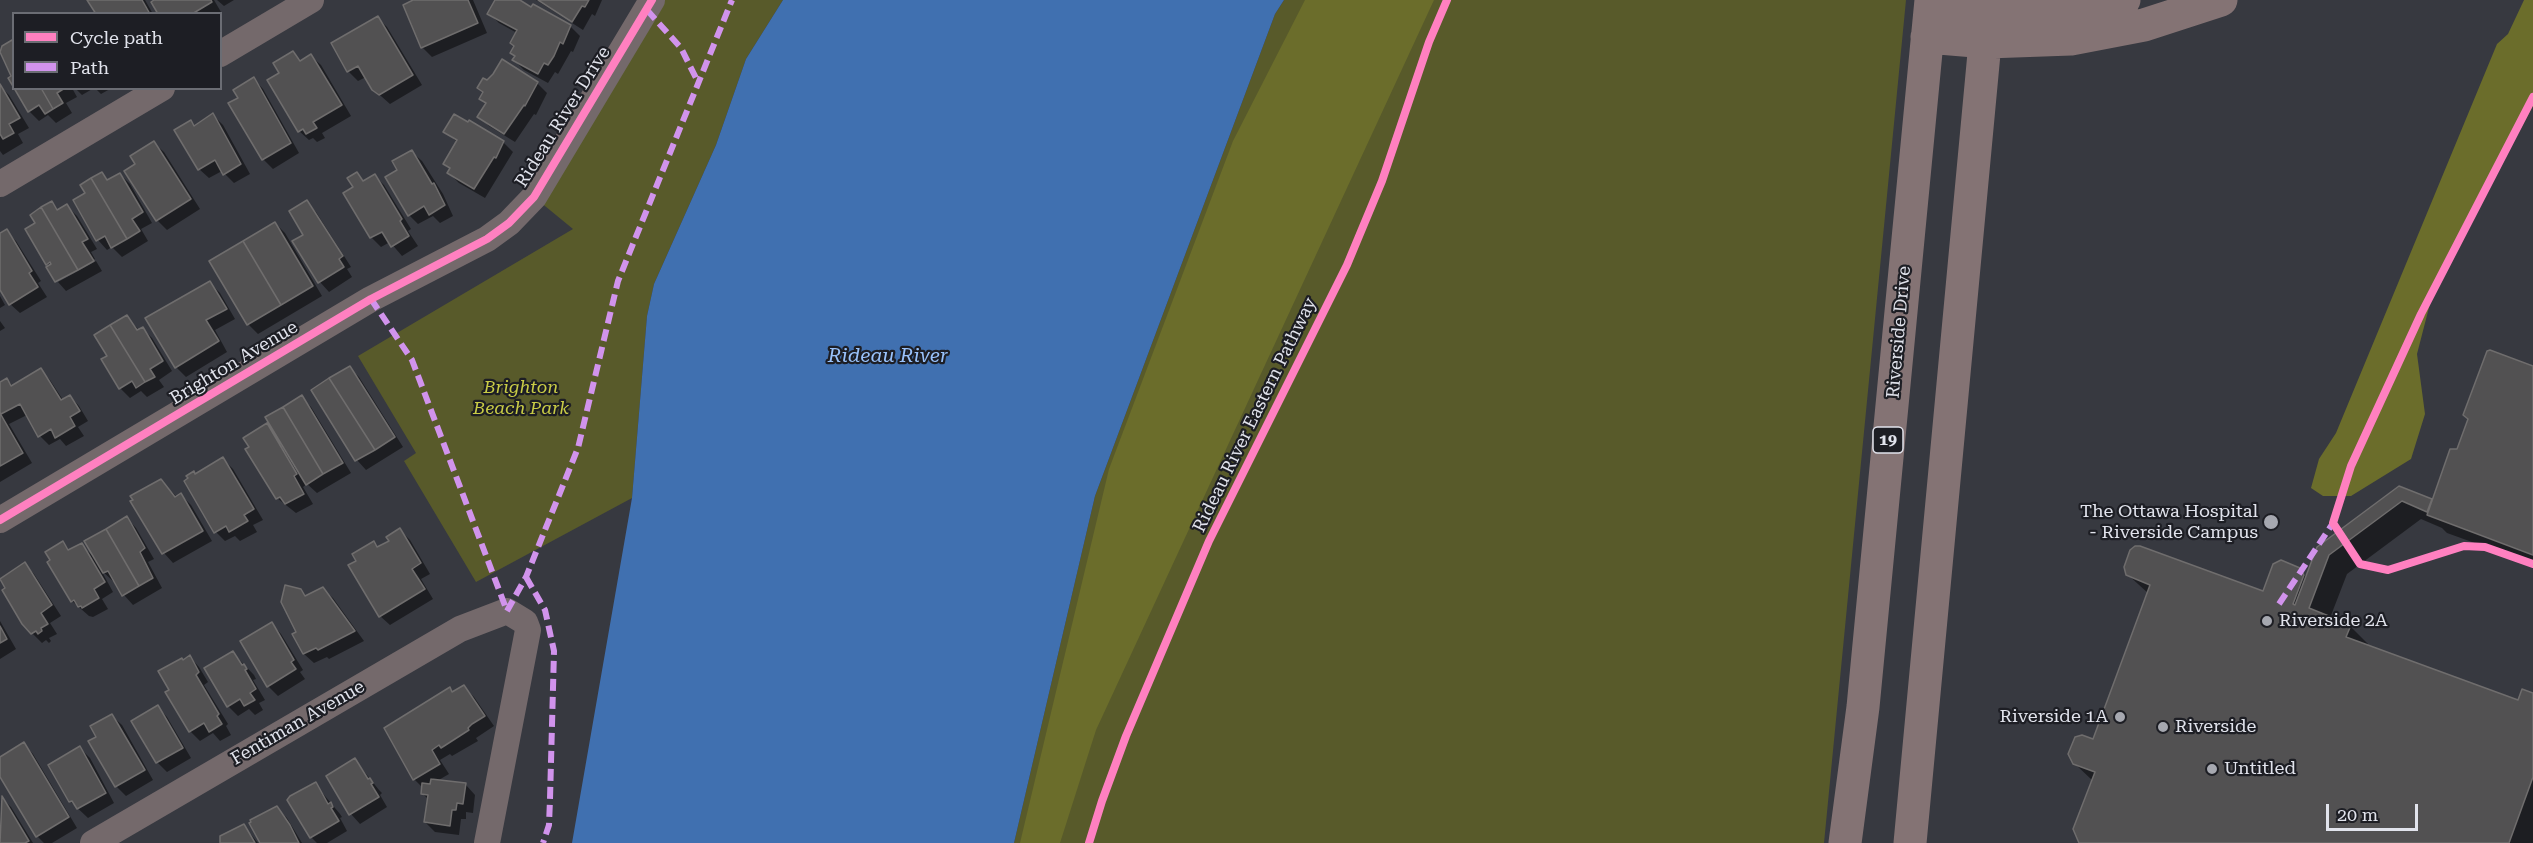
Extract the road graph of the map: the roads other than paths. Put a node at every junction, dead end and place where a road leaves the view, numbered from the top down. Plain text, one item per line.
1 (311, 0) edge
2 (652, 0) edge
3 (2124, 0) edge
4 (2221, 0) edge
5 (1930, 15) edge
6 (1988, 18) edge
7 (222, 53) edge
8 (159, 90) edge
9 (0, 184) edge
10 (487, 239) joint
11 (0, 520) edge
12 (93, 843) edge
13 (488, 843) edge
14 (1845, 843) edge
15 (1910, 843) edge

1 - 7 street
2 - 10 street, Rideau River Drive
3 - 6 main road
4 - 6 main road
5 - 6 main road
5 - 14 main road, Riverside Drive / 19
6 - 15 main road
8 - 9 street
10 - 11 street, Brighton Avenue
12 - 13 street, Fentiman Avenue

